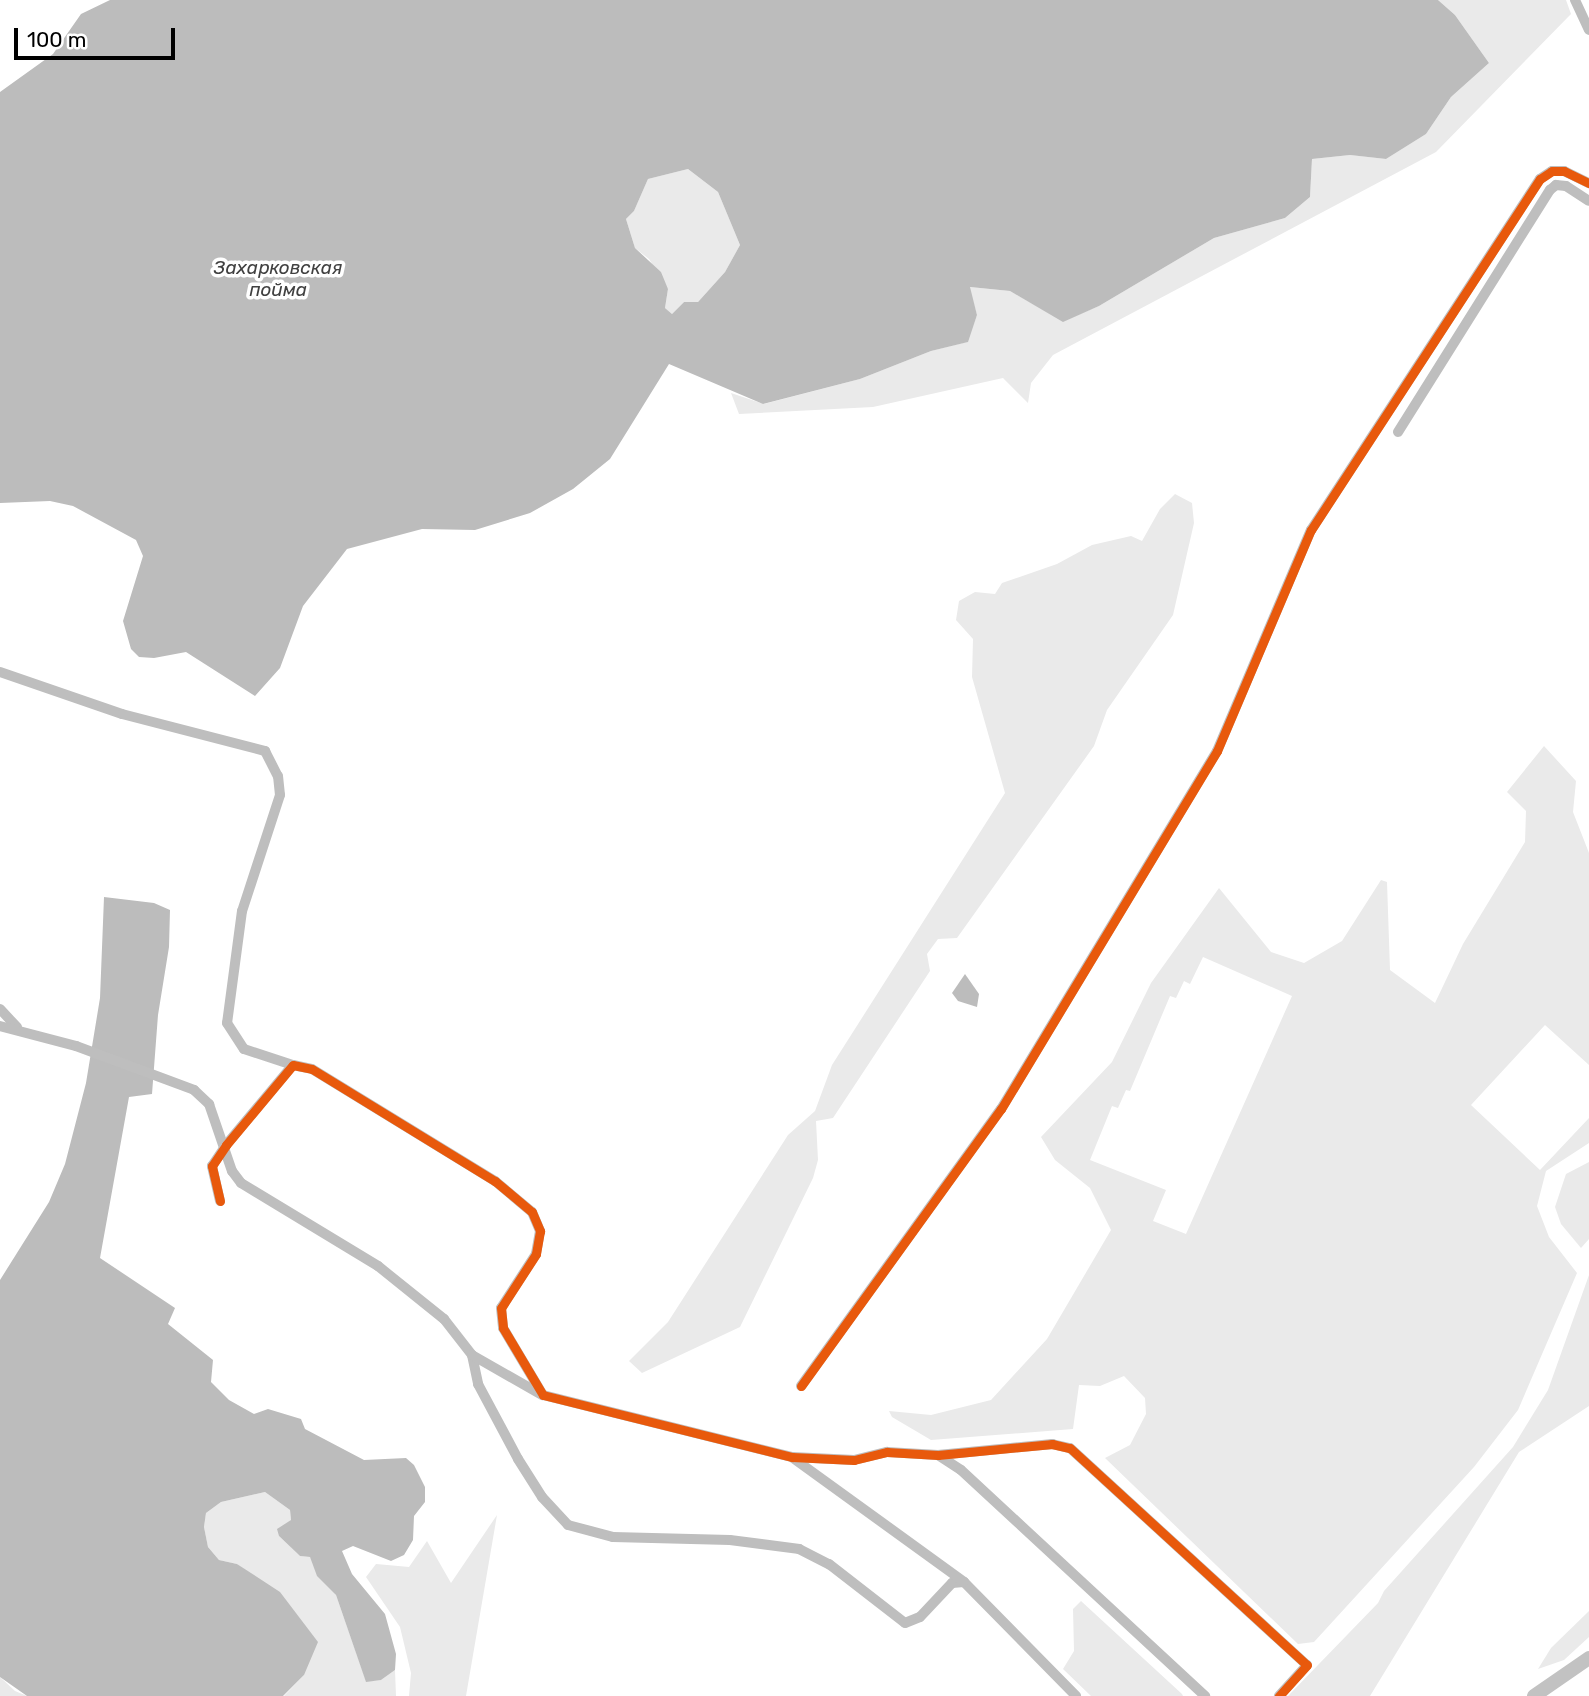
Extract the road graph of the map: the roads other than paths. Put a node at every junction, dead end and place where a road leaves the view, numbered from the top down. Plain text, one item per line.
1 (1575, 0) edge
2 (1589, 30) edge
3 (1589, 183) edge
4 (1589, 201) edge
5 (1398, 432) dead end
6 (0, 672) edge
7 (0, 1009) edge
8 (0, 1026) edge
9 (17, 1027) junction
10 (293, 1065) junction
11 (226, 1145) junction
12 (220, 1200) dead end
13 (472, 1355) junction
14 (801, 1386) dead end
15 (543, 1395) junction
16 (938, 1455) junction
17 (792, 1457) junction
18 (964, 1582) junction
19 (1589, 1659) edge
20 (1557, 1693) edge
21 (1076, 1696) edge
22 (1205, 1696) edge
23 (1279, 1696) edge
24 (1534, 1696) edge

1 - 2 street
3 - 14 street
4 - 5 street
6 - 10 street
7 - 9 street
8 - 9 street
9 - 11 street
10 - 11 street
10 - 15 street
11 - 12 street
11 - 13 street
13 - 15 street
13 - 18 street
15 - 17 street
16 - 17 street
16 - 22 street
16 - 23 street
17 - 18 street
18 - 21 street
19 - 20 main road
19 - 24 main road

